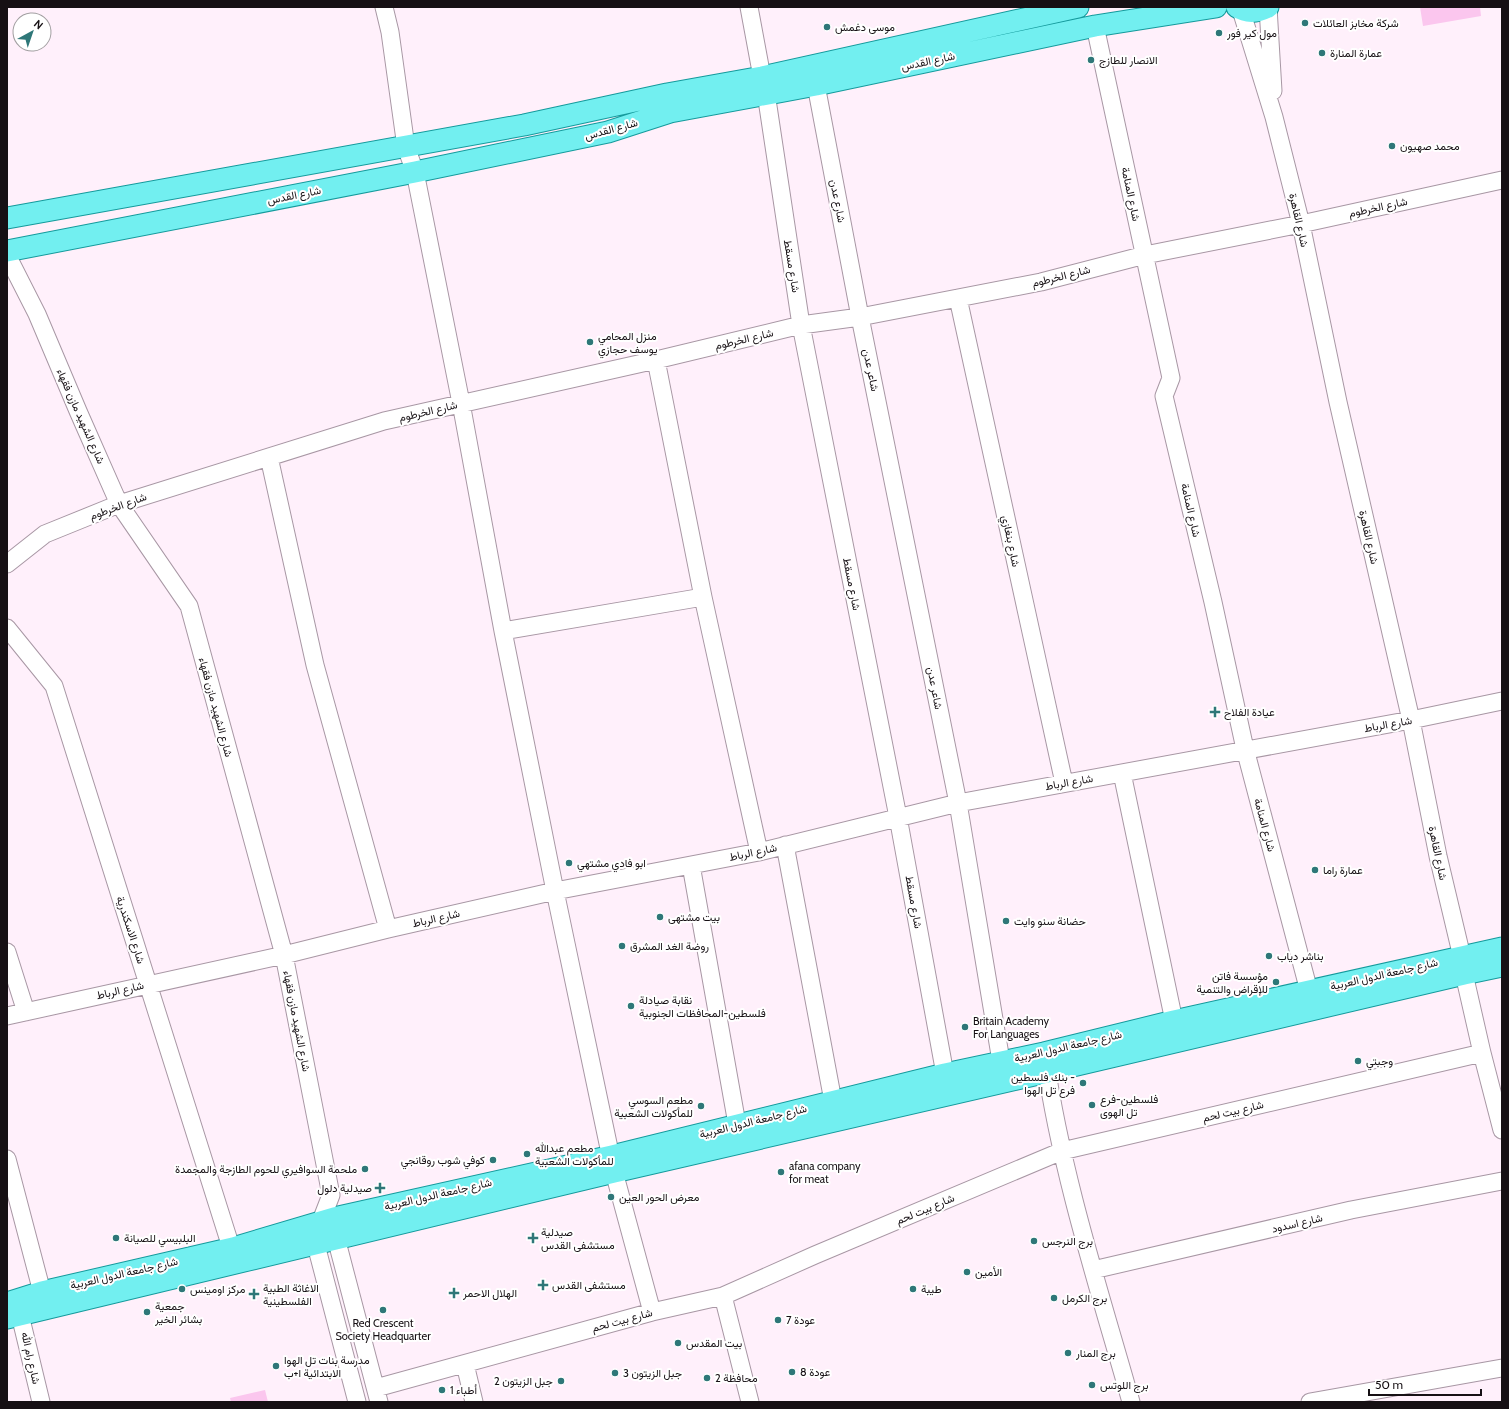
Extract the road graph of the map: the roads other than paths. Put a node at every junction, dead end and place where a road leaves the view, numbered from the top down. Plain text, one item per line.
1 (384, 7) edge
2 (749, 7) edge
3 (1078, 7) edge
4 (1216, 7) edge
5 (1268, 7) edge
6 (1239, 8) edge
7 (1095, 26) junction
8 (764, 85) junction
9 (816, 85) junction
10 (1274, 117) junction
11 (406, 147) junction
12 (415, 172) junction
13 (1502, 180) edge
14 (7, 218) edge
15 (1301, 224) junction
16 (7, 251) edge
17 (7, 254) edge
18 (1145, 255) junction
19 (958, 298) junction
20 (860, 317) junction
21 (801, 325) junction
22 (656, 360) junction
23 (461, 404) junction
24 (269, 456) junction
25 (119, 504) junction
26 (7, 564) edge
27 (703, 597) junction
28 (7, 628) edge
29 (503, 631) junction
30 (1502, 701) edge
31 (1411, 720) junction
32 (1245, 749) junction
33 (1122, 772) junction
34 (1064, 783) junction
35 (958, 803) junction
36 (898, 817) junction
37 (785, 845) junction
38 (759, 852) junction
39 (690, 865) junction
40 (555, 891) junction
41 (388, 929) junction
42 (1502, 948) edge
43 (7, 952) edge
44 (284, 955) junction
45 (1463, 965) junction
46 (1502, 966) edge
47 (148, 984) junction
48 (1309, 991) junction
49 (26, 1012) junction
50 (7, 1016) edge
51 (1174, 1021) junction
52 (1482, 1053) junction
53 (1001, 1061) junction
54 (1045, 1063) junction
55 (946, 1074) junction
56 (833, 1101) junction
57 (737, 1124) junction
58 (1502, 1130) edge
59 (1062, 1151) junction
60 (7, 1159) edge
61 (613, 1164) junction
62 (1502, 1181) edge
63 (323, 1227) junction
64 (336, 1238) junction
65 (230, 1244) dead end
66 (1093, 1270) junction
67 (42, 1292) junction
68 (723, 1296) junction
69 (12, 1312) edge
70 (652, 1312) junction
71 (465, 1364) junction
72 (1502, 1368) edge
73 (377, 1395) edge
74 (41, 1402) edge
75 (357, 1402) edge
76 (474, 1402) edge
77 (750, 1402) edge
78 (1131, 1402) edge
79 (1310, 1402) edge

1 - 11 street
2 - 8 street, شارع مسقط
3 - 8 main road, شارع القدس
4 - 7 main road, شارع القدس
5 - 6 main road
5 - 10 street, شارع القاهرة
6 - 10 street, شارع القاهرة
7 - 9 main road, شارع القدس
7 - 18 street, شارع المنامة
8 - 9 main road, شارع القدس
8 - 11 main road, شارع القدس
8 - 12 main road, شارع القدس
8 - 21 street, شارع مسقط
9 - 20 street, شارع عدن
10 - 15 street, شارع القاهرة
11 - 12 street
11 - 14 main road, شارع القدس
12 - 16 main road, شارع القدس
12 - 23 street
13 - 15 street, شارع الخرطوم
15 - 18 street, شارع الخرطوم
15 - 31 street, شارع القاهرة
17 - 25 street, شارع الشهيد مازن فقهاء
18 - 19 street, شارع الخرطوم
18 - 32 street, شارع المنامة
19 - 20 street, شارع الخرطوم
19 - 34 street, شارع بنغازي
20 - 21 street, شارع الخرطوم
20 - 35 street, شاعر عدن
21 - 22 street, شارع الخرطوم
21 - 36 street, شارع مسقط
22 - 23 street, شارع الخرطوم
22 - 27 street
23 - 24 street, شارع الخرطوم
23 - 29 street
24 - 25 street, شارع الخرطوم
24 - 41 street
25 - 26 street, شارع الخرطوم
25 - 44 street, شارع الشهيد مازن فقهاء
27 - 29 street
27 - 38 street
28 - 47 street, شارع الاسكندرية
29 - 40 street
30 - 31 street, شارع الرباط
31 - 32 street, شارع الرباط
31 - 45 street, شارع القاهرة
32 - 33 street, شارع الرباط
32 - 48 street, شارع المنامة
33 - 34 street, شارع الرباط
33 - 51 street
34 - 35 street, شارع الرباط
35 - 36 street, شارع الرباط
35 - 53 street, شاعر عدن
36 - 37 street, شارع الرباط
36 - 55 street, شارع مسقط
37 - 38 street, شارع الرباط
37 - 56 street
38 - 39 street, شارع الرباط
39 - 40 street, شارع الرباط
39 - 57 street
40 - 41 street, شارع الرباط
40 - 61 street
41 - 44 street, شارع الرباط
42 - 45 main road, شارع جامعة الدول العربية
43 - 49 street
44 - 47 street, شارع الرباط
44 - 63 street, شارع الشهيد مازن فقهاء
45 - 46 main road, شارع جامعة الدول العربية
45 - 48 main road, شارع جامعة الدول العربية
45 - 52 street, شارع القاهرة
45 - 54 main road, شارع جامعة الدول العربية
47 - 49 street, شارع الرباط
47 - 65 street, شارع الاسكندرية
48 - 51 main road, شارع جامعة الدول العربية
49 - 50 street, شارع الرباط
51 - 54 main road, شارع جامعة الدول العربية
52 - 58 street, شارع القاهرة
52 - 59 street, شارع بيت لحم
53 - 54 main road, شارع جامعة الدول العربية
53 - 55 main road, شارع جامعة الدول العربية
54 - 59 street
54 - 61 main road, شارع جامعة الدول العربية
55 - 56 main road, شارع جامعة الدول العربية
56 - 57 main road, شارع جامعة الدول العربية
57 - 61 main road, شارع جامعة الدول العربية
59 - 66 street
59 - 68 street, شارع بيت لحم
60 - 67 street
61 - 63 main road, شارع جامعة الدول العربية
61 - 64 main road, شارع جامعة الدول العربية
61 - 70 street
62 - 66 street, شارع اسدود
63 - 64 main road, شارع جامعة الدول العربية
63 - 67 main road, شارع جامعة الدول العربية
63 - 69 main road, شارع جامعة الدول العربية
63 - 75 street, شارع الشهيد مازن فقهاء
64 - 73 street
66 - 78 street
67 - 69 main road, شارع جامعة الدول العربية
68 - 70 street, شارع بيت لحم
68 - 77 street
69 - 74 street, شارع رام الله
70 - 71 street, شارع بيت لحم
71 - 73 street, شارع بيت لحم
71 - 76 street
72 - 79 street

